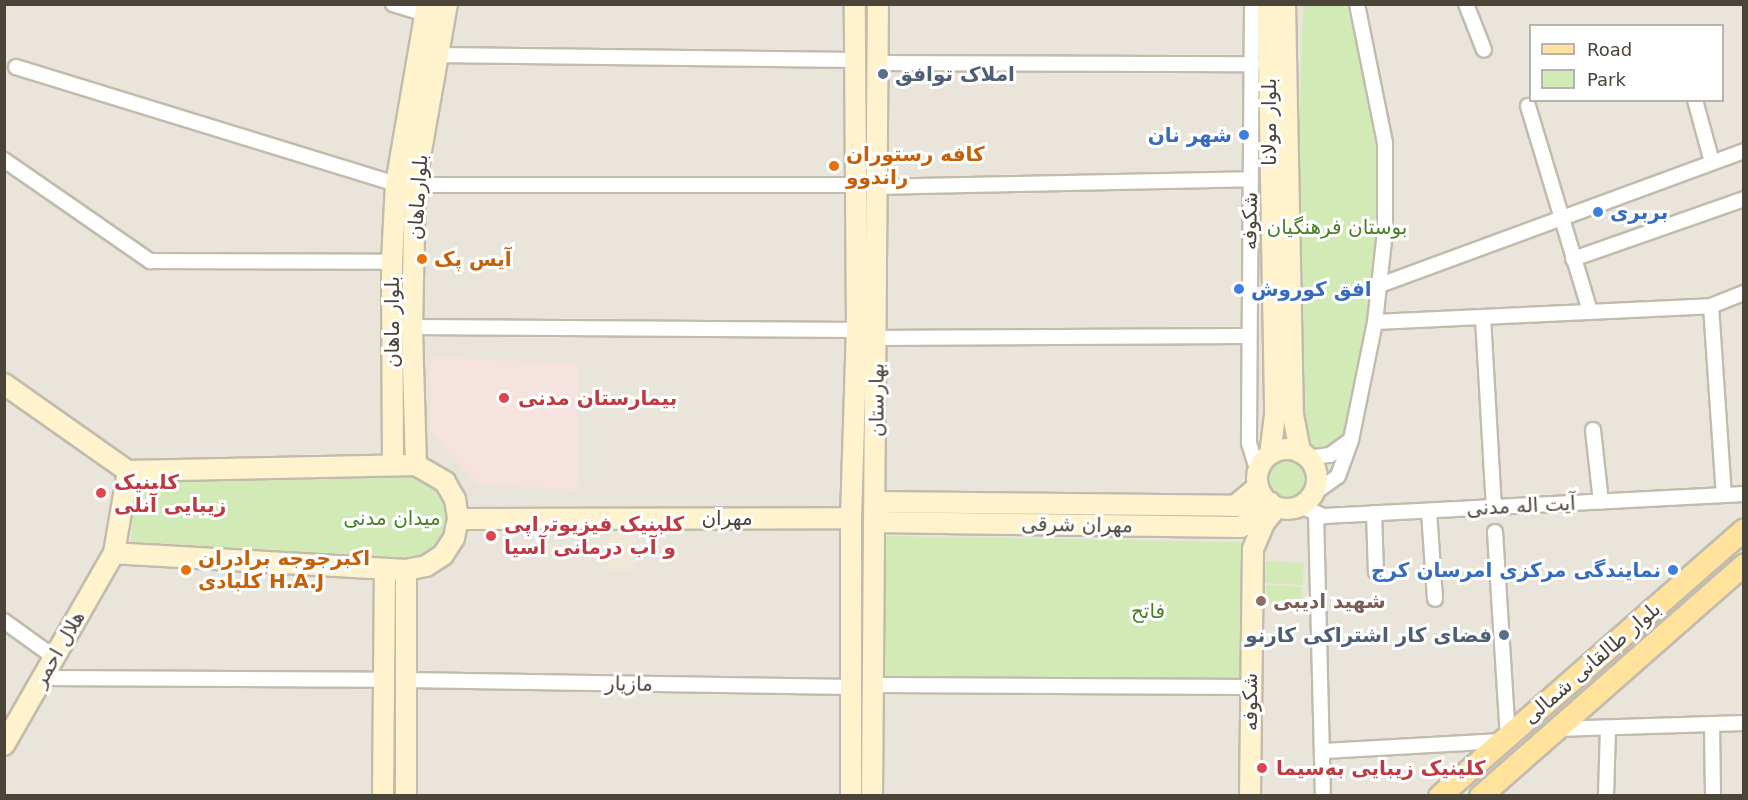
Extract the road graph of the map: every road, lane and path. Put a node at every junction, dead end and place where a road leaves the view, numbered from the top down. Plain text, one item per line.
1 (393, 4) edge
2 (447, 4) edge
3 (855, 4) edge
4 (878, 4) edge
5 (1252, 4) edge
6 (1268, 4) edge
7 (1285, 4) edge
8 (1357, 4) edge
9 (1466, 4) edge
10 (426, 9) edge
11 (1484, 50) dead end
12 (437, 56) junction
13 (855, 60) junction
14 (877, 63) junction
15 (1251, 64) junction
16 (16, 67) dead end
17 (1696, 102) edge
18 (1528, 106) dead end
19 (1743, 151) edge
20 (4, 160) edge
21 (1712, 162) junction
22 (1251, 179) junction
23 (406, 184) junction
24 (855, 185) junction
25 (876, 187) junction
26 (1743, 199) edge
27 (1561, 218) junction
28 (1573, 259) junction
29 (392, 262) junction
30 (1380, 285) junction
31 (1743, 292) edge
32 (1711, 306) junction
33 (1590, 312) junction
34 (1484, 318) junction
35 (1376, 322) junction
36 (412, 327) junction
37 (857, 330) junction
38 (1248, 336) junction
39 (877, 338) junction
40 (4, 384) edge
41 (1593, 430) dead end
42 (1351, 440) junction
43 (1270, 454) junction
44 (1304, 455) junction
45 (393, 463) junction
46 (416, 465) junction
47 (128, 471) junction
48 (1258, 479) junction
49 (1743, 494) edge
50 (1724, 495) junction
51 (876, 502) junction
52 (1601, 502) junction
53 (1310, 504) junction
54 (1273, 505) junction
55 (1494, 507) junction
56 (1429, 511) junction
57 (1374, 513) junction
58 (851, 518) junction
59 (458, 519) junction
60 (875, 522) junction
61 (1743, 530) edge
62 (1496, 532) dead end
63 (114, 553) junction
64 (1743, 564) edge
65 (385, 569) junction
66 (406, 570) junction
67 (1376, 572) dead end
68 (1435, 599) dead end
69 (4, 621) edge
70 (54, 657) junction
71 (42, 678) junction
72 (384, 680) junction
73 (406, 680) junction
74 (881, 685) dead end
75 (852, 687) junction
76 (1250, 687) junction
77 (1743, 723) edge
78 (1712, 724) junction
79 (1556, 729) junction
80 (1608, 729) junction
81 (1505, 738) junction
82 (4, 745) edge
83 (1324, 751) junction
84 (383, 795) edge
85 (406, 795) edge
86 (851, 795) edge
87 (872, 795) edge
88 (1250, 795) edge
89 (1323, 795) edge
90 (1439, 795) edge
91 (1480, 795) edge
92 (1606, 795) edge
93 (1713, 795) edge

1 - 10 street
2 - 12 main road, بلوارماهان
3 - 13 main road, بهارستان
4 - 14 main road, بهارستان
5 - 15 street, شکوفه
6 - 43 main road, بلوار مولانا
7 - 44 main road, بلوار مولانا
8 - 30 street
9 - 11 street
10 - 23 main road, بلوار ماهان
12 - 13 street
12 - 23 main road, بلوارماهان
13 - 24 main road, بهارستان
14 - 15 street
14 - 25 main road, بهارستان
15 - 22 street, شکوفه
16 - 23 street
17 - 21 street
18 - 27 street
19 - 21 street
20 - 29 street
21 - 27 street
22 - 25 street
22 - 38 street, شکوفه
23 - 24 street
23 - 29 main road, بلوار ماهان
23 - 36 main road, بلوارماهان
24 - 37 main road, بهارستان
25 - 39 main road, بهارستان
26 - 28 street
27 - 28 street
27 - 30 street
28 - 33 street
29 - 45 main road, بلوار ماهان
30 - 35 street
31 - 32 street
32 - 33 street
32 - 50 street
33 - 34 street
34 - 35 street
34 - 55 street
35 - 42 street
36 - 37 street
36 - 46 main road, بلوارماهان
37 - 58 main road, بهارستان
38 - 39 street
38 - 48 street, شکوفه
39 - 51 main road, بهارستان
40 - 47 main road
41 - 52 street
42 - 44 street
42 - 53 street
43 - 44 main road
43 - 48 main road
44 - 53 main road
45 - 46 main road
45 - 47 main road
46 - 59 main road
47 - 63 main road
48 - 51 main road, مهران شرقی
48 - 54 main road
49 - 50 street, آیت اله مدنی
50 - 52 street, آیت اله مدنی
51 - 60 main road, بهارستان
52 - 55 street, آیت اله مدنی
53 - 54 main road
53 - 57 street, آیت اله مدنی
53 - 83 street
54 - 60 main road, مهران شرقی
54 - 76 main road, شکوفه
55 - 56 street, آیت اله مدنی
56 - 57 street, آیت اله مدنی
56 - 68 street
57 - 67 street
58 - 59 main road, مهران
58 - 75 main road, بهارستان
59 - 66 main road
60 - 87 main road, بهارستان
61 - 81 main road, بلوار طالقانی شمالی
62 - 81 street
63 - 65 main road
63 - 70 main road, هلال احمر
64 - 79 main road, بلوار طالقانی شمالی
65 - 66 main road
65 - 72 main road
66 - 73 main road
69 - 70 street
70 - 71 main road, هلال احمر
71 - 72 street
71 - 82 main road, هلال احمر
72 - 84 main road
73 - 75 street, مازیار
73 - 85 main road
74 - 76 street
75 - 86 main road, بهارستان
76 - 88 main road, شکوفه
77 - 78 street
78 - 80 street
78 - 93 street
79 - 80 street
79 - 91 main road, بلوار طالقانی شمالی
80 - 92 street
81 - 83 street
81 - 90 main road, بلوار طالقانی شمالی
83 - 89 street

